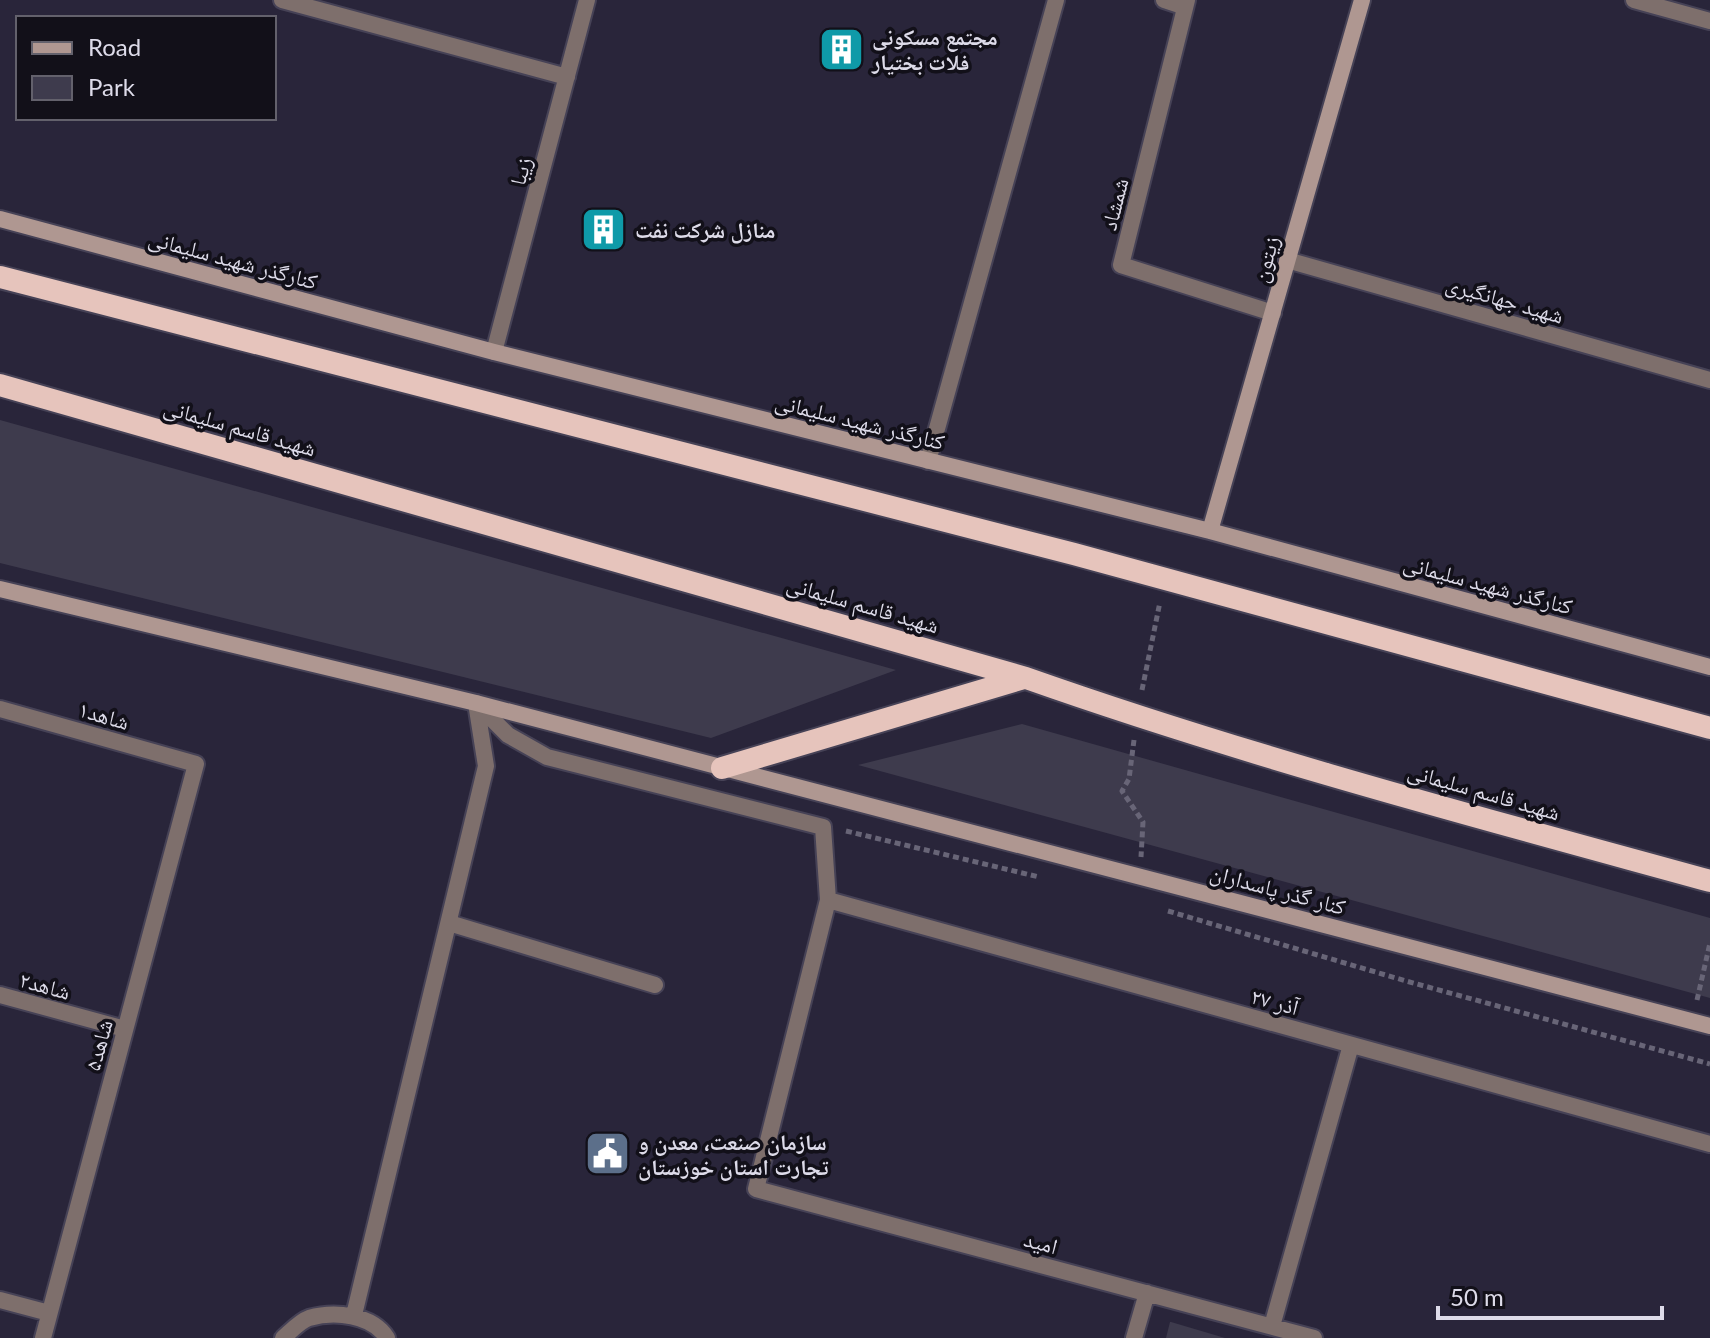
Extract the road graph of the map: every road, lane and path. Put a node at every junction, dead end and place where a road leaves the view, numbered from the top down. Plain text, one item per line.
1 (282, 0) edge
2 (587, 0) edge
3 (1056, 0) edge
4 (1164, 0) edge
5 (1362, 0) edge
6 (1634, 0) edge
7 (1186, 3) edge
8 (1710, 21) edge
9 (567, 77) junction
10 (0, 219) edge
11 (1287, 260) junction
12 (0, 277) edge
13 (1273, 313) junction
14 (494, 352) junction
15 (1710, 380) edge
16 (0, 385) edge
17 (928, 461) junction
18 (1210, 531) junction
19 (0, 589) edge
20 (1710, 667) edge
21 (1026, 678) junction
22 (476, 703) junction
23 (0, 709) edge
24 (1710, 728) edge
25 (196, 764) joint
26 (722, 768) junction
27 (823, 827) junction
28 (1044, 878) dead end
29 (1710, 881) edge
30 (828, 900) junction
31 (1165, 910) dead end
32 (449, 923) junction
33 (655, 985) dead end
34 (0, 995) edge
35 (1710, 1026) edge
36 (125, 1029) junction
37 (1351, 1045) junction
38 (1710, 1064) edge
39 (1710, 1144) edge
40 (1147, 1293) junction
41 (0, 1300) edge
42 (49, 1313) junction
43 (354, 1315) junction
44 (1272, 1326) junction
45 (43, 1338) edge
46 (283, 1338) edge
47 (387, 1338) edge
48 (1134, 1338) edge
49 (1314, 1338) edge

1 - 9 street
2 - 9 street, زیبا
3 - 17 street
4 - 7 street
5 - 11 main road, زیتون
6 - 8 street
7 - 13 street, شمشاد
9 - 14 street, زیبا
10 - 14 main road, کنارگذر شهید سلیمانی
11 - 13 main road, زیتون
11 - 15 street, شهید جهانگیری
12 - 24 highway
13 - 18 main road, زیتون
14 - 17 main road, کنارگذر شهید سلیمانی
16 - 21 highway, شهید قاسم سلیمانی
17 - 18 main road, کنارگذر شهید سلیمانی
18 - 20 main road, کنارگذر شهید سلیمانی
19 - 22 main road
21 - 26 highway
21 - 29 highway, شهید قاسم سلیمانی
22 - 26 main road
22 - 27 street
22 - 32 street
23 - 25 street, شاهد۱
25 - 36 street, شاهد۵
26 - 35 main road, کنار گذر پاسداران
27 - 28 path
27 - 30 street
30 - 37 street, آذر ۲۷
30 - 40 street, امید
31 - 38 path
32 - 33 street
32 - 43 street
34 - 36 street, شاهد۲
36 - 42 street, شاهد۵
37 - 39 street, آذر ۲۷
37 - 44 street
40 - 44 street, امید
40 - 48 street
41 - 42 street
42 - 45 street, شاهد۵
43 - 46 street
43 - 47 street
44 - 49 street, امید

